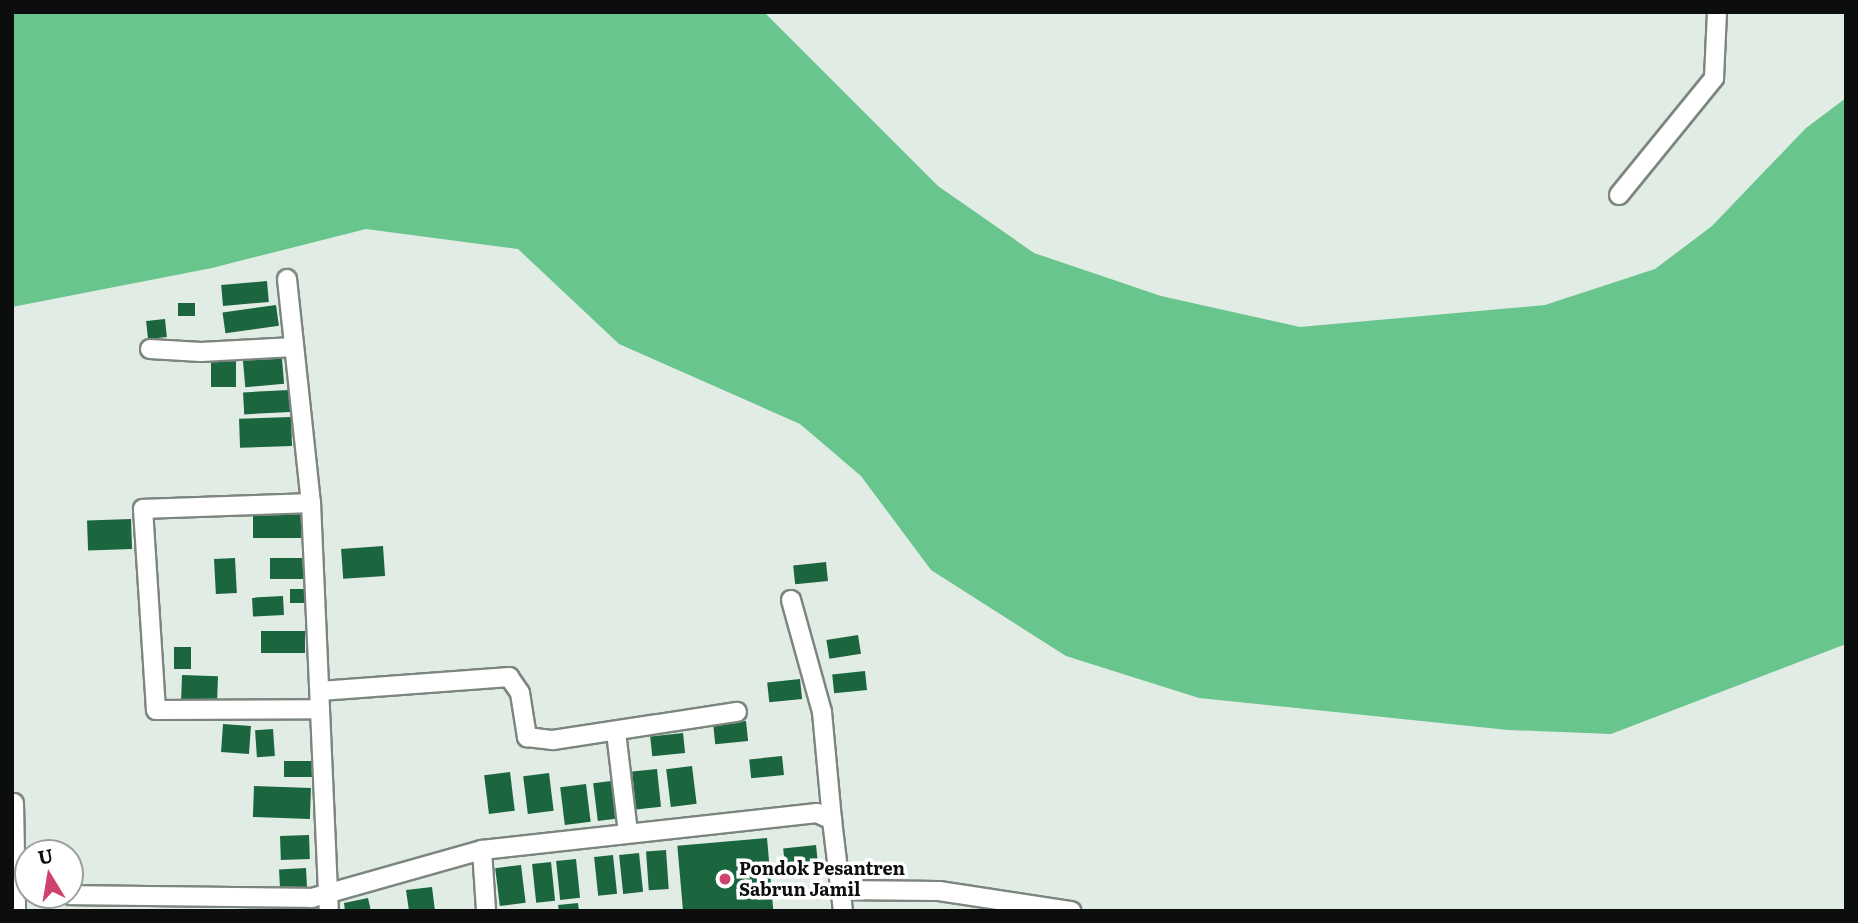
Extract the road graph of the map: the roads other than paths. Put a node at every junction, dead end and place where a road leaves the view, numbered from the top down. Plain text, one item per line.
1 (1717, 12) edge
2 (1619, 195) dead end
3 (287, 278) dead end
4 (294, 346) junction
5 (150, 349) dead end
6 (311, 503) junction
7 (792, 600) dead end
8 (320, 700) junction
9 (737, 712) dead end
10 (616, 732) junction
11 (15, 803) dead end
12 (832, 820) junction
13 (628, 833) junction
14 (18, 839) edge
15 (482, 850) junction
16 (839, 890) junction
17 (84, 895) edge
18 (329, 903) edge
19 (486, 911) edge
20 (843, 911) edge
21 (1072, 911) edge

1 - 2 street
3 - 4 street
4 - 5 street
4 - 6 street
6 - 8 street
6 - 8 street
7 - 12 street
8 - 10 street
8 - 18 street
9 - 10 street
10 - 13 street
11 - 14 street
12 - 13 street
12 - 16 street
13 - 15 street
15 - 18 street
15 - 19 street
16 - 20 street
16 - 21 street
17 - 18 street

